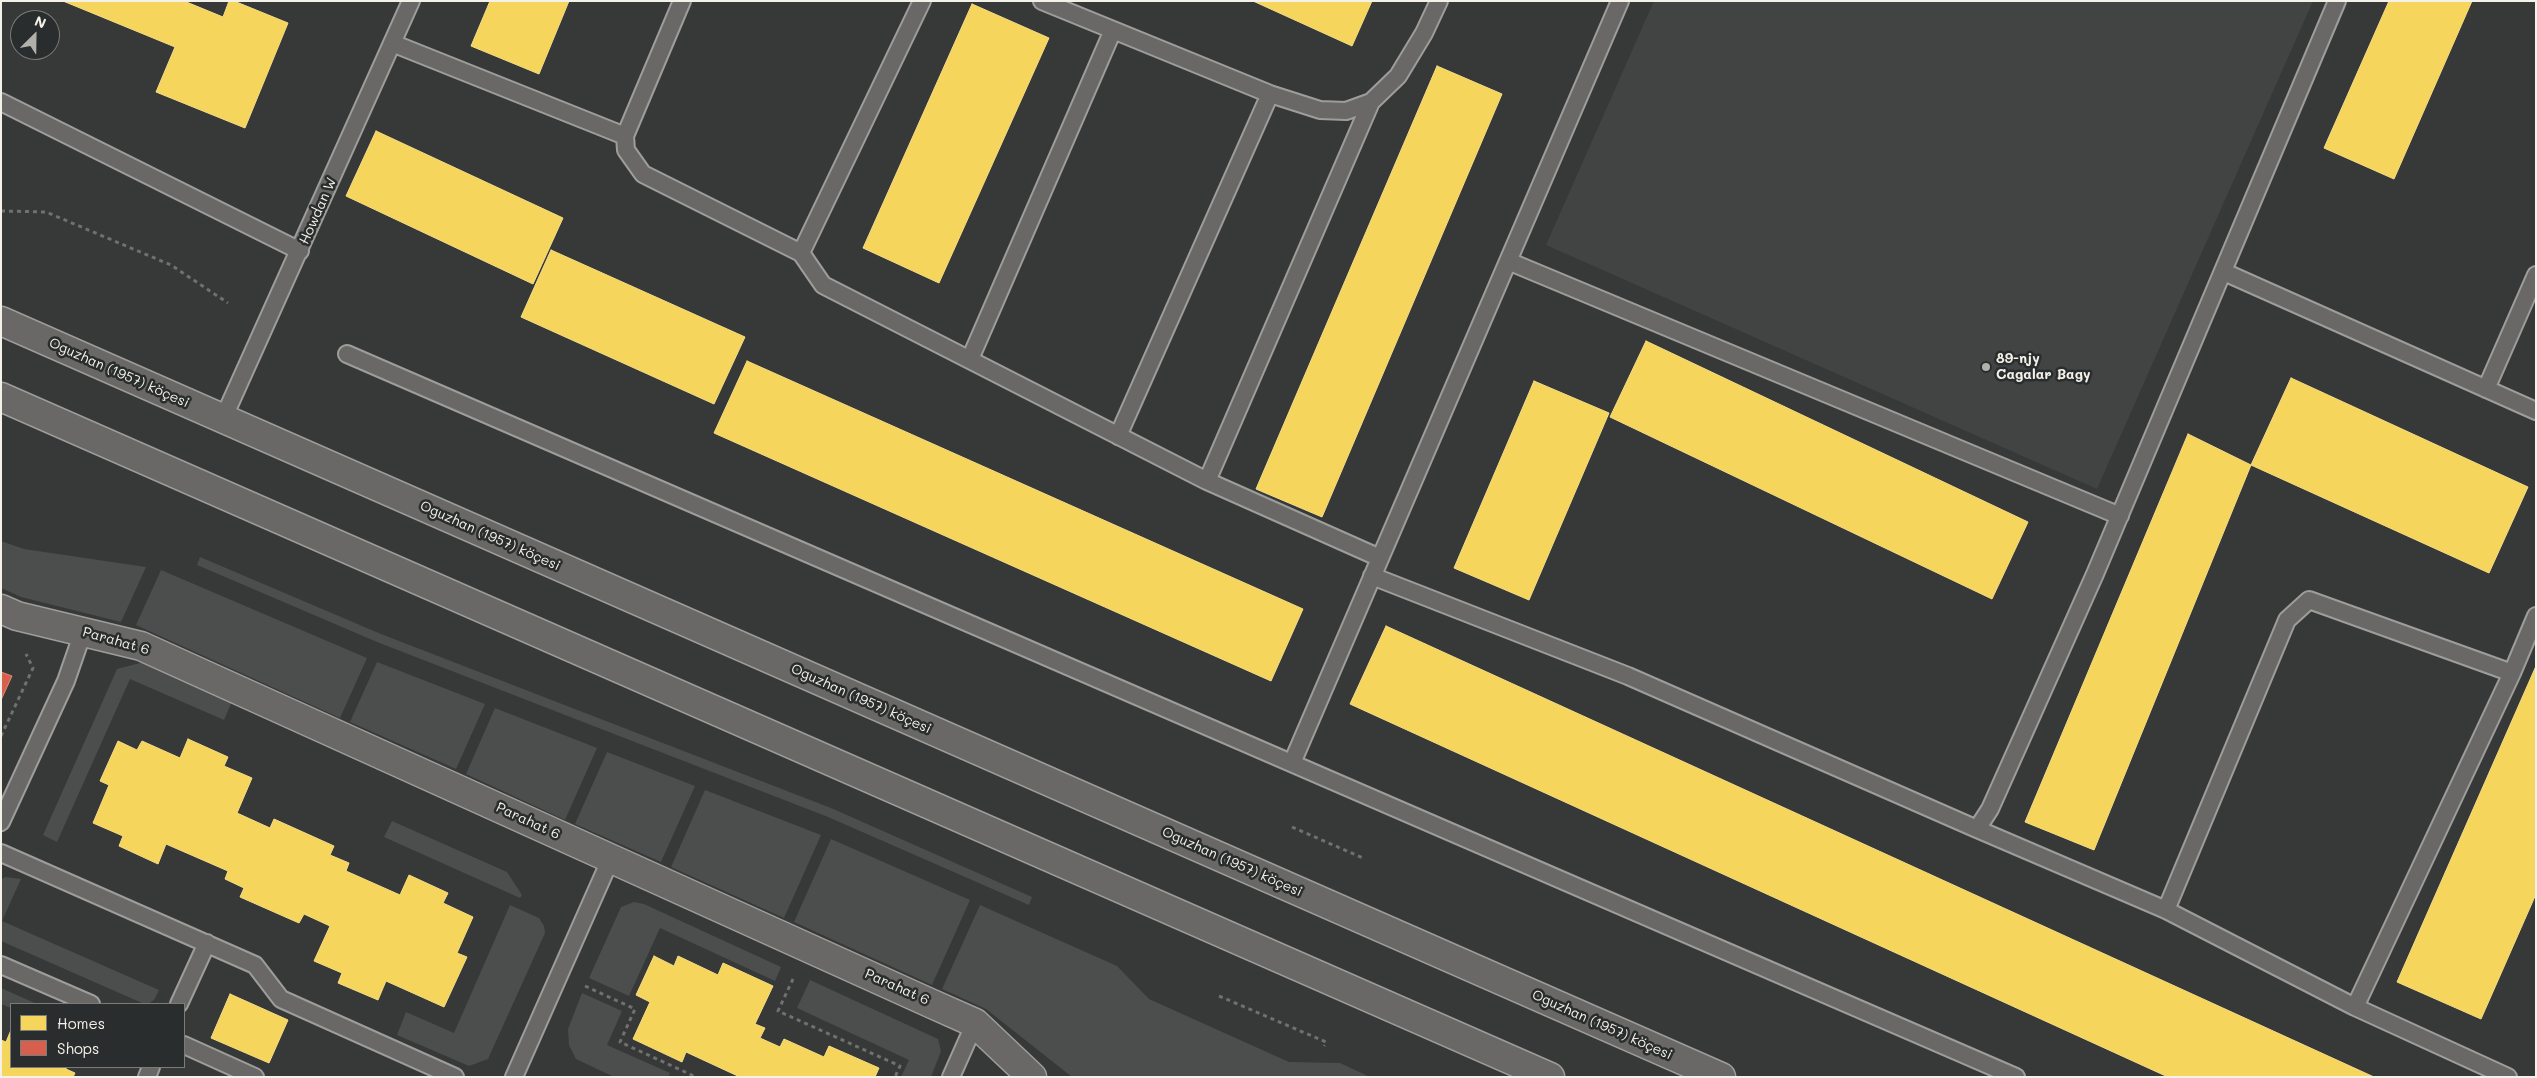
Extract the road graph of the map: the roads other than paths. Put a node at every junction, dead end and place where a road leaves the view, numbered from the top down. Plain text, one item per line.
1 (411, 1) edge
2 (682, 1) edge
3 (922, 1) edge
4 (1042, 1) edge
5 (1439, 1) edge
6 (2337, 1) edge
7 (1615, 3) edge
8 (1113, 30) junction
9 (392, 43) junction
10 (1270, 94) junction
11 (1, 102) edge
12 (1371, 102) junction
13 (625, 136) junction
14 (300, 251) junction
15 (801, 254) junction
16 (1508, 261) junction
17 (2224, 272) junction
18 (2536, 275) edge
19 (1, 321) edge
20 (347, 354) dead end
21 (970, 359) junction
22 (2486, 388) junction
23 (1, 397) edge
24 (2536, 410) edge
25 (223, 419) junction
26 (1118, 436) junction
27 (1207, 481) junction
28 (2120, 516) junction
29 (1380, 558) junction
30 (1372, 576) junction
31 (1, 609) edge
32 (2536, 616) edge
33 (83, 632) junction
34 (2512, 673) junction
35 (1292, 763) junction
36 (1, 822) edge
37 (1977, 829) junction
38 (1, 853) edge
39 (611, 858) junction
40 (2166, 910) junction
41 (207, 943) junction
42 (1, 965) edge
43 (89, 1003) edge
44 (179, 1003) edge
45 (2355, 1007) junction
46 (975, 1023) junction
47 (185, 1045) edge
48 (1029, 1076) edge
49 (255, 1077) edge
50 (455, 1077) edge
51 (514, 1077) edge
52 (951, 1077) edge
53 (1550, 1077) edge
54 (1720, 1077) edge
55 (2016, 1077) edge
56 (2508, 1077) edge

1 - 9 lane, Howdan W
2 - 13 lane
3 - 15 lane
4 - 8 lane
5 - 12 lane
6 - 17 lane
7 - 16 lane
8 - 10 lane
8 - 21 lane
9 - 13 lane
9 - 14 lane, Howdan W
10 - 12 lane
10 - 26 lane
11 - 14 lane
12 - 27 lane
13 - 15 lane
14 - 25 lane, Howdan W
15 - 21 lane
16 - 28 lane
16 - 29 lane
17 - 22 lane
17 - 28 lane
18 - 22 lane
19 - 25 main road, Oguzhan (1957) köçesi
20 - 35 lane
21 - 26 lane
22 - 24 lane
23 - 53 main road
25 - 54 main road, Oguzhan (1957) köçesi
26 - 27 lane
27 - 29 lane
28 - 37 lane
29 - 30 lane
30 - 35 lane
30 - 37 lane
31 - 33 main road, Parahat 6
32 - 34 lane
33 - 36 lane
33 - 39 main road, Parahat 6
34 - 40 lane
34 - 45 lane
35 - 55 lane
37 - 40 lane
38 - 41 lane
39 - 46 main road, Parahat 6
39 - 51 lane
40 - 45 lane
41 - 44 lane
41 - 50 lane
42 - 43 lane
45 - 56 lane
46 - 48 main road, Parahat 6
46 - 52 lane
47 - 49 lane

